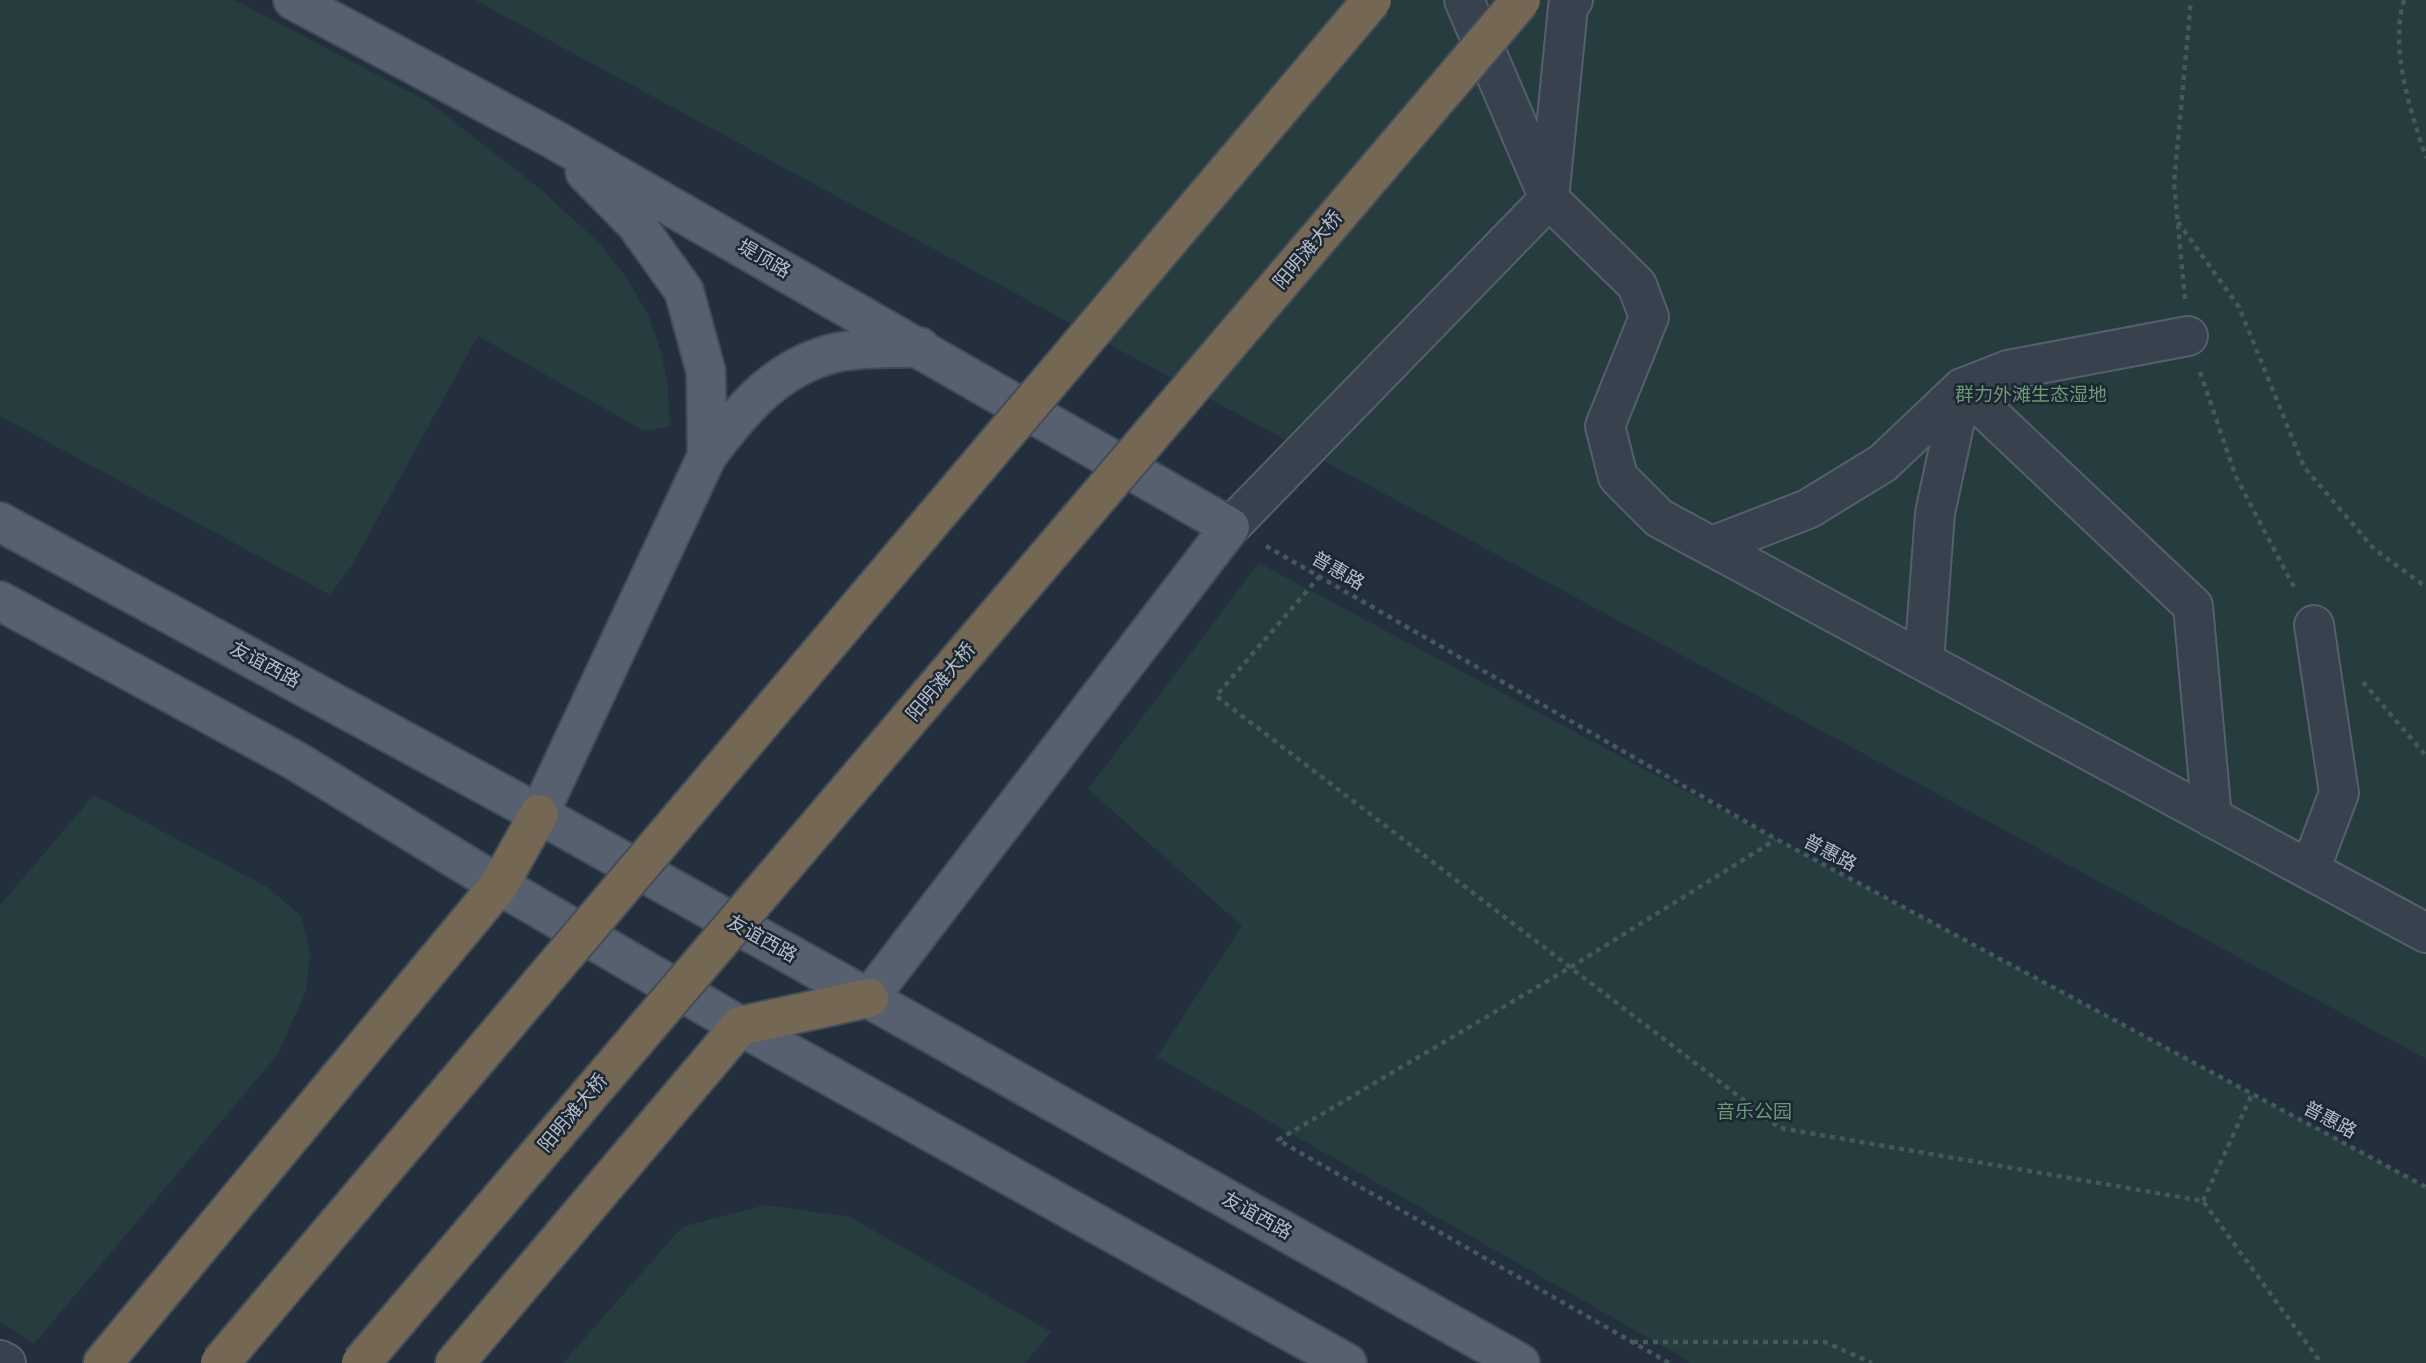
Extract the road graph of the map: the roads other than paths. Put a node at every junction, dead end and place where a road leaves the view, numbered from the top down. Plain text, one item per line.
1 (293, 0) edge
2 (1372, 0) edge
3 (1464, 0) edge
4 (1521, 0) edge
5 (1573, 0) edge
6 (553, 139) junction
7 (1549, 199) junction
8 (2188, 336) road end
9 (920, 347) junction
10 (1962, 388) junction
11 (707, 456) junction
12 (0, 522) edge
13 (1230, 527) junction
14 (1712, 547) junction
15 (0, 601) edge
16 (2314, 625) road end
17 (1924, 661) junction
18 (539, 814) junction
19 (2212, 818) junction
20 (2310, 870) junction
21 (499, 885) junction
22 (2426, 933) edge
23 (869, 998) junction
24 (740, 1026) junction
25 (0, 1360) edge
26 (6, 1363) edge
27 (103, 1363) edge
28 (219, 1363) edge
29 (361, 1363) edge
30 (455, 1363) edge
31 (1347, 1363) edge
32 (1520, 1363) edge

1 - 6 main road, 堤顶路
2 - 28 highway, bridge
3 - 7 street
4 - 29 highway, 阳明滩大桥, bridge
5 - 7 street
6 - 9 main road, 堤顶路
6 - 11 main road
7 - 13 street
7 - 14 street
8 - 10 street
9 - 11 main road
9 - 13 main road, 堤顶路
10 - 14 street
10 - 17 street
10 - 19 street
11 - 18 main road
12 - 18 main road, 友谊西路
13 - 23 main road
14 - 17 street
15 - 21 main road
16 - 20 street
17 - 19 street
18 - 21 highway
18 - 23 main road, 友谊西路
19 - 20 street
20 - 22 street
21 - 24 main road
21 - 27 highway
23 - 24 highway
23 - 32 main road, 友谊西路
24 - 30 highway
24 - 31 main road
25 - 26 street

